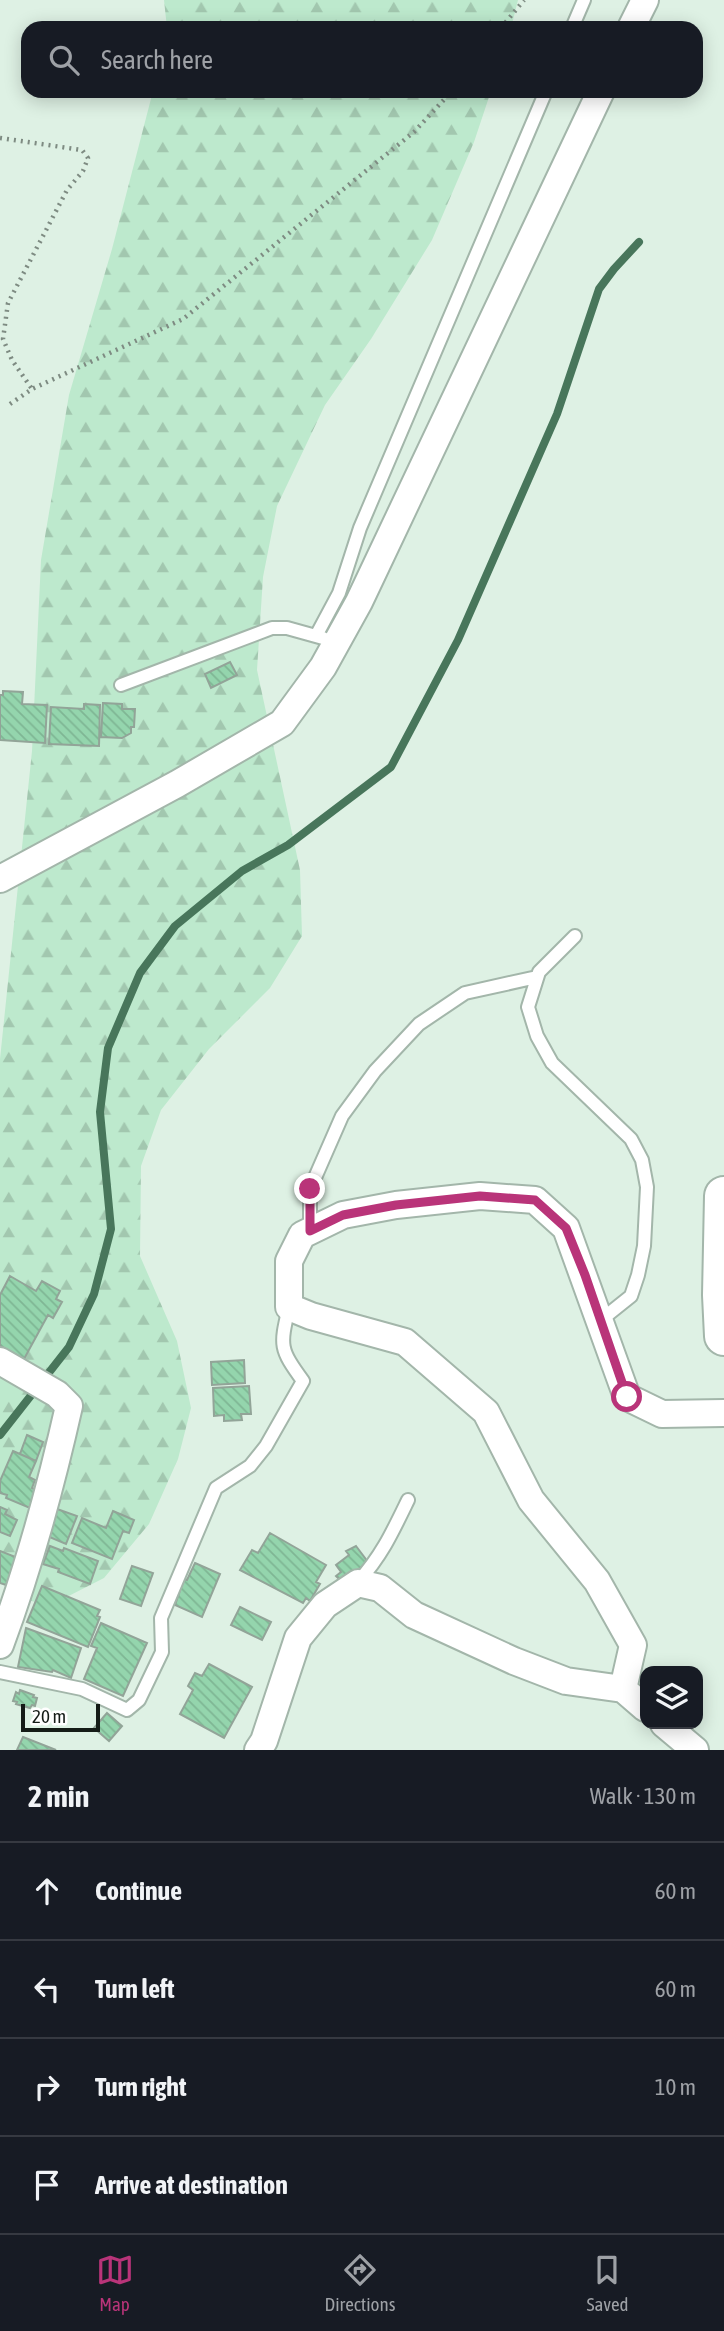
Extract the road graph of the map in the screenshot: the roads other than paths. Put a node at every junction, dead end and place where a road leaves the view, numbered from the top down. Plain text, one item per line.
1 (584, 0) edge
2 (645, 0) edge
3 (575, 21) edge
4 (634, 21) edge
5 (543, 98) edge
6 (598, 98) edge
7 (327, 639) junction
8 (121, 685) dead end
9 (0, 880) edge
10 (575, 936) dead end
11 (537, 977) junction
12 (724, 1196) edge
13 (310, 1231) junction
14 (289, 1307) junction
15 (601, 1320) junction
16 (724, 1336) edge
17 (1, 1362) edge
18 (724, 1413) edge
19 (408, 1500) dead end
20 (358, 1583) junction
21 (0, 1645) edge
22 (0, 1672) edge
23 (623, 1689) junction
24 (640, 1704) edge
25 (670, 1729) edge
26 (258, 1750) edge
27 (695, 1750) edge

1 - 3 lane
2 - 4 street
5 - 7 lane
6 - 7 street
7 - 8 lane
7 - 9 street
10 - 11 lane
11 - 13 lane
11 - 15 lane
12 - 16 highway
13 - 14 street
13 - 15 street
14 - 22 lane
14 - 23 street
15 - 18 street
17 - 21 street
19 - 20 lane
20 - 23 street
20 - 26 street
23 - 24 street
25 - 27 street

